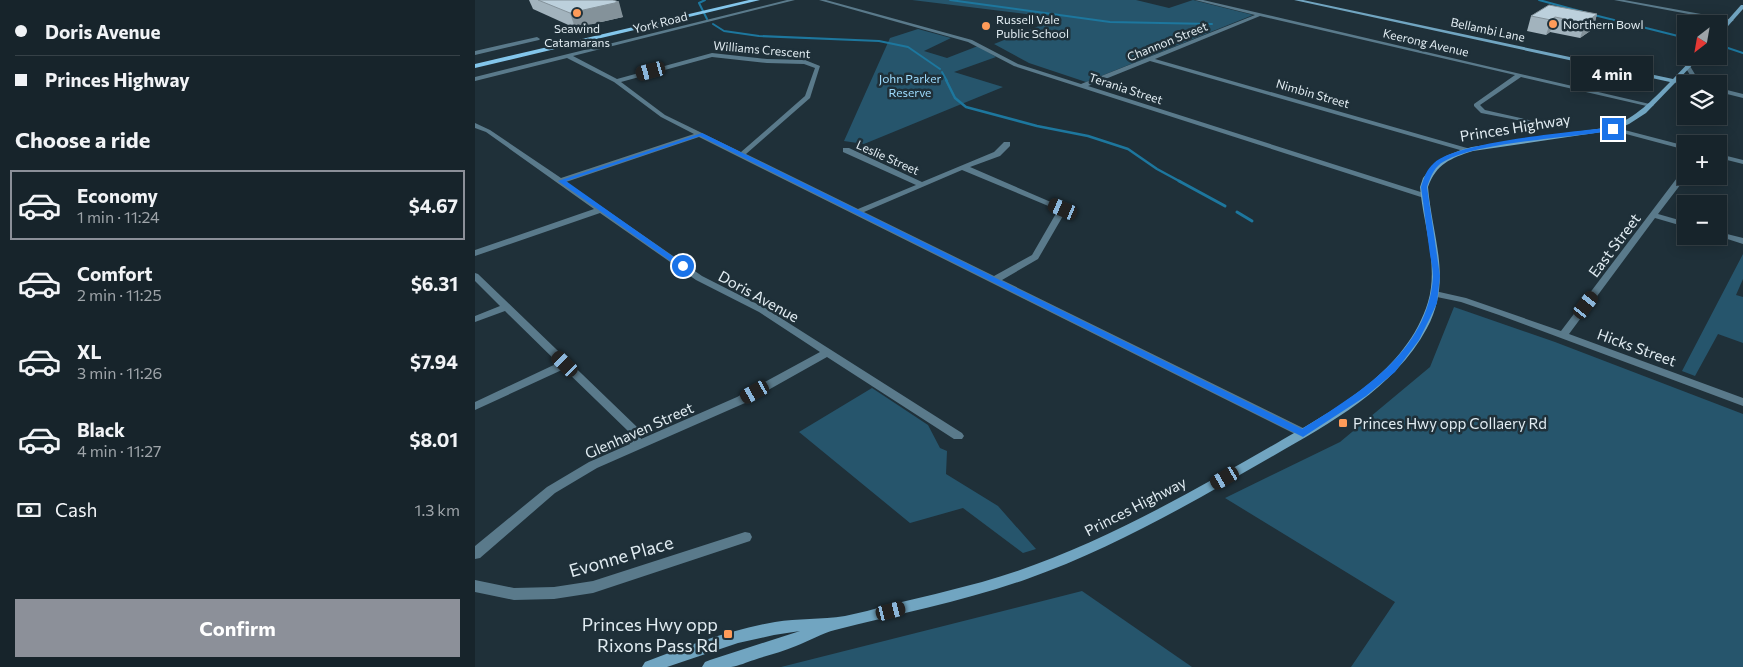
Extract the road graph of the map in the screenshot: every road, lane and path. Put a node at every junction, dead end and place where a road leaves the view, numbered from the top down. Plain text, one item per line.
1 (743, 0) edge
2 (757, 0) edge
3 (793, 0) edge
4 (821, 0) edge
5 (1197, 0) edge
6 (1296, 0) edge
7 (1615, 0) edge
8 (1743, 6) edge
9 (712, 9) junction
10 (699, 12) junction
11 (1259, 15) junction
12 (1731, 20) junction
13 (1727, 24) edge
14 (537, 39) dead end
15 (475, 53) edge
16 (568, 56) junction
17 (1150, 59) junction
18 (1571, 59) junction
19 (475, 62) edge
20 (475, 66) edge
21 (1688, 67) joint
22 (1520, 75) junction
23 (1693, 75) edge
24 (475, 79) edge
25 (616, 81) junction
26 (1675, 81) junction
27 (1082, 86) junction
28 (1727, 91) edge
29 (1661, 95) junction
30 (1740, 95) edge
31 (1651, 106) junction
32 (1540, 124) dead end
33 (475, 125) edge
34 (1613, 129) junction
35 (700, 134) junction
36 (1007, 144) dead end
37 (1677, 146) edge
38 (846, 150) dead end
39 (1470, 150) junction
40 (741, 155) junction
41 (1727, 158) edge
42 (1743, 162) edge
43 (961, 168) junction
44 (561, 181) junction
45 (921, 184) junction
46 (1677, 184) edge
47 (1424, 196) junction
48 (602, 209) junction
49 (858, 212) junction
50 (1653, 215) junction
51 (1677, 222) edge
52 (1727, 236) edge
53 (1743, 241) edge
54 (475, 253) edge
55 (475, 276) edge
56 (995, 280) junction
57 (1435, 294) junction
58 (506, 307) junction
59 (475, 319) edge
60 (1563, 335) junction
61 (828, 352) junction
62 (565, 364) junction
63 (1743, 402) edge
64 (475, 406) edge
65 (1303, 433) junction
66 (958, 436) dead end
67 (636, 445) junction
68 (745, 536) dead end
69 (475, 554) edge
70 (475, 586) edge
71 (831, 624) junction
72 (650, 667) edge
73 (710, 667) edge

1 - 9 main road
2 - 9 main road
3 - 16 street, York Road
4 - 27 street, Terania Street
5 - 11 street, Keerong Avenue
6 - 18 main road, Bellambi Lane
7 - 12 street
8 - 12 main road
9 - 10 main road
10 - 19 main road
10 - 20 main road
11 - 17 street, Channon Street
11 - 22 street, Keerong Avenue
12 - 13 main road
14 - 15 street
16 - 24 street, York Road
16 - 25 street
17 - 27 street, Channon Street
17 - 39 street, Nimbin Street
18 - 26 main road, Bellambi Lane
18 - 29 main road
21 - 23 street
21 - 26 main road, Princes Highway
22 - 31 street, Keerong Avenue
22 - 32 street
25 - 35 street
25 - 40 street, Williams Crescent
26 - 29 main road, Princes Highway
27 - 47 street, Terania Street
28 - 30 street
29 - 31 main road, Princes Highway
31 - 34 main road, Princes Highway
33 - 44 street, Doris Avenue
34 - 37 street
34 - 39 main road, Princes Highway
35 - 40 street
35 - 44 street
36 - 43 street
38 - 45 street, Leslie Street
39 - 47 main road, Princes Highway
40 - 49 street
41 - 42 street
43 - 45 street
43 - 56 street
44 - 48 street, Doris Avenue
45 - 49 street
46 - 50 street, East Street
47 - 57 main road, Princes Highway
48 - 54 street
48 - 61 street, Doris Avenue
49 - 56 street
50 - 51 street
50 - 60 street, East Street
52 - 53 street
55 - 58 street
56 - 65 street
57 - 60 street, Hicks Street
57 - 65 main road, Princes Highway
58 - 59 street
58 - 62 street
60 - 63 street, Hicks Street
61 - 66 street, Doris Avenue
61 - 67 street, Glenhaven Street
62 - 64 street
62 - 67 street
65 - 71 main road, Princes Highway
67 - 69 street, Glenhaven Street
68 - 70 street, Evonne Place
71 - 72 main road, Princes Highway
71 - 73 main road, Princes Highway

